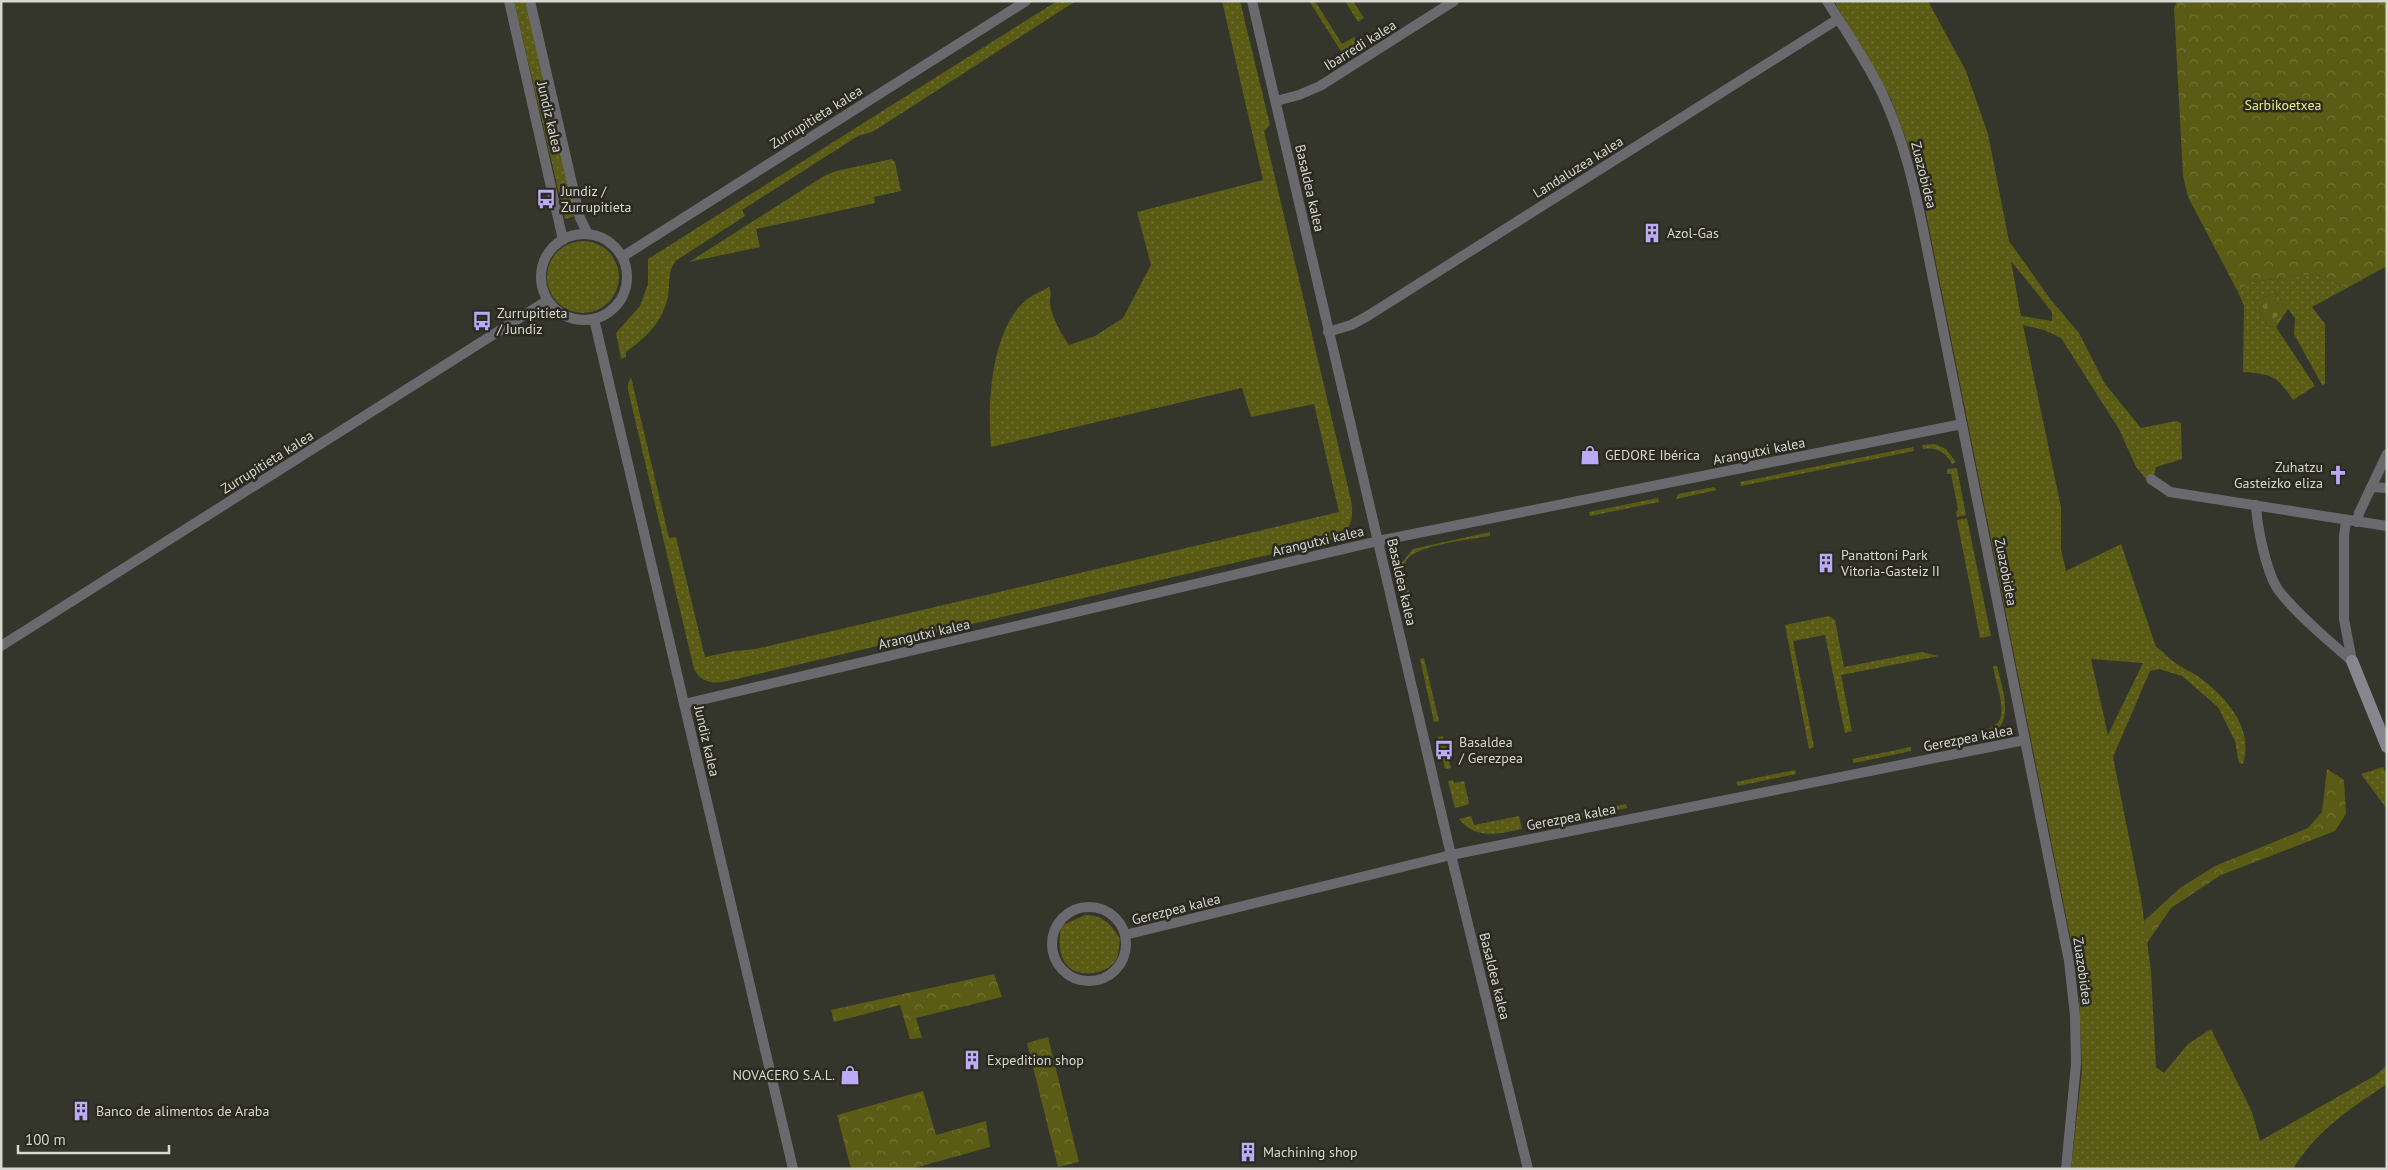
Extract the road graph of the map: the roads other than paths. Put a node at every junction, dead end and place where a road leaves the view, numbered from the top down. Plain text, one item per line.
1 (509, 1) edge
2 (530, 1) edge
3 (1026, 1) edge
4 (1252, 1) edge
5 (1454, 1) edge
6 (1827, 1) edge
7 (1838, 19) junction
8 (1276, 101) junction
9 (588, 234) junction
10 (563, 240) junction
11 (622, 257) junction
12 (548, 300) junction
13 (594, 319) junction
14 (1328, 332) junction
15 (1962, 424) junction
16 (2387, 454) edge
17 (2151, 479) dead end
18 (2371, 487) junction
19 (2387, 488) edge
20 (2256, 505) junction
21 (2352, 521) junction
22 (2387, 526) edge
23 (1378, 541) junction
24 (1, 646) edge
25 (2352, 661) junction
26 (684, 704) junction
27 (2025, 740) junction
28 (2387, 747) edge
29 (1451, 855) junction
30 (1125, 935) junction
31 (793, 1169) edge
32 (1528, 1169) edge
33 (2066, 1169) edge

1 - 10 street, Jundiz kalea
2 - 9 street, Jundiz kalea
3 - 11 street, Zurrupitieta kalea
4 - 8 street, Basaldea kalea
5 - 8 street, Ibarredi kalea
6 - 7 street, Zuazobidea
7 - 14 street, Landaluzea kalea
7 - 15 street, Zuazobidea
8 - 14 street, Basaldea kalea
9 - 10 street
9 - 11 street
10 - 12 street
11 - 13 street
12 - 13 street
12 - 24 street, Zurrupitieta kalea
13 - 26 street, Jundiz kalea
14 - 23 street, Basaldea kalea
15 - 23 street, Arangutxi kalea
15 - 27 street, Zuazobidea
16 - 18 street
17 - 20 street
18 - 19 street
18 - 21 street
20 - 21 street
20 - 25 street
21 - 22 street
21 - 25 street
23 - 26 street, Arangutxi kalea
23 - 29 street, Basaldea kalea
25 - 28 street
26 - 31 street, Jundiz kalea
27 - 29 street, Gerezpea kalea
27 - 33 street, Zuazobidea
29 - 30 street, Gerezpea kalea
29 - 32 street, Basaldea kalea
30 - 30 street

